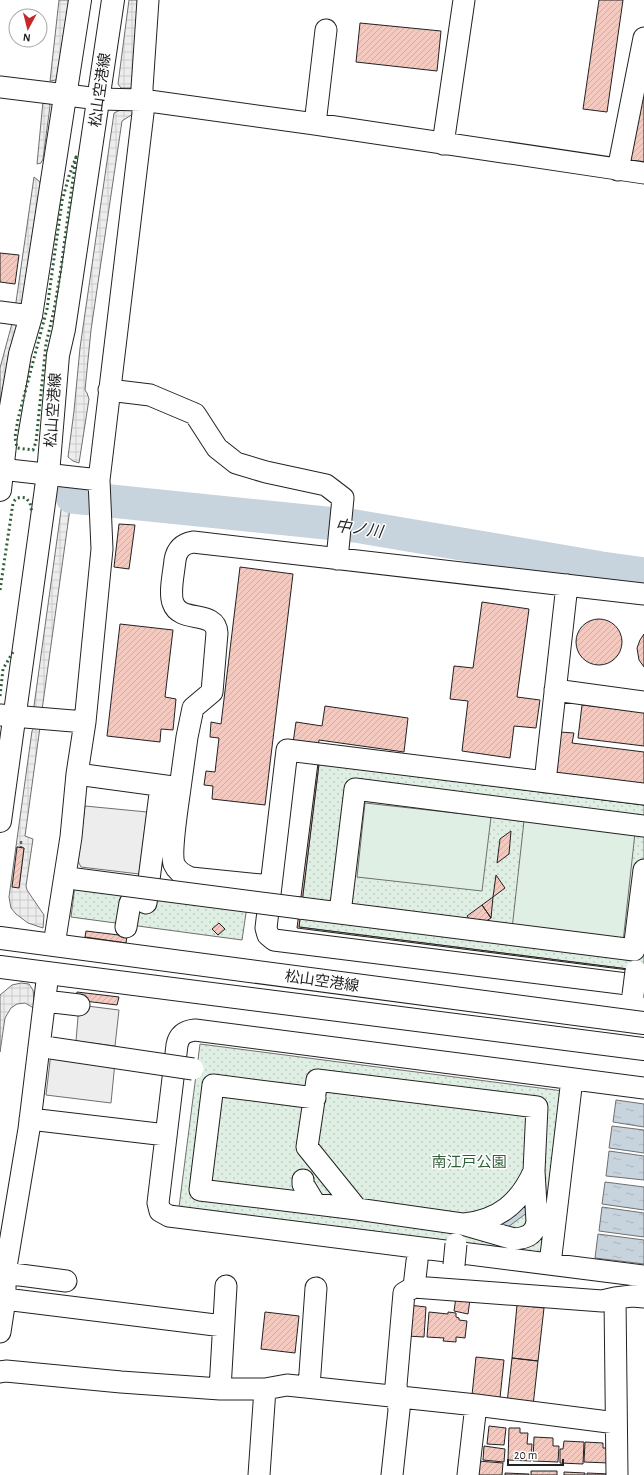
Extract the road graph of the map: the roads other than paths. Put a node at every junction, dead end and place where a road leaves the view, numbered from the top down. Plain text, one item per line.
1 (80, 0) edge
2 (113, 0) edge
3 (148, 0) edge
4 (464, 0) edge
5 (326, 30) dead end
6 (644, 38) edge
7 (0, 87) edge
8 (66, 95) junction
9 (99, 99) junction
10 (142, 100) junction
11 (315, 124) junction
12 (443, 144) junction
13 (618, 170) junction
14 (644, 173) edge
15 (0, 312) edge
16 (30, 316) junction
17 (109, 390) junction
18 (48, 474) junction
19 (1, 476) edge
20 (99, 493) junction
21 (337, 559) junction
22 (567, 585) junction
23 (644, 594) edge
24 (555, 690) junction
25 (644, 702) edge
26 (7, 716) edge
27 (85, 722) junction
28 (77, 774) junction
29 (545, 782) junction
30 (170, 787) junction
31 (644, 794) edge
32 (0, 821) edge
33 (644, 826) edge
34 (644, 870) edge
35 (70, 879) junction
36 (271, 886) junction
37 (134, 895) junction
38 (340, 913) junction
39 (126, 927) dead end
40 (0, 938) edge
41 (54, 945) junction
42 (634, 950) junction
43 (0, 967) edge
44 (48, 973) junction
45 (638, 984) edge
46 (45, 1001) junction
47 (79, 1005) dead end
48 (644, 1023) edge
49 (45, 1047) junction
50 (644, 1049) edge
51 (572, 1079) junction
52 (213, 1085) junction
53 (644, 1088) edge
54 (315, 1098) junction
55 (30, 1119) junction
56 (166, 1135) junction
57 (305, 1168) junction
58 (534, 1171) junction
59 (284, 1200) junction
60 (315, 1204) junction
61 (357, 1209) junction
62 (459, 1231) junction
63 (416, 1261) dead end
64 (454, 1264) dead end
65 (550, 1264) junction
66 (5, 1273) junction
67 (644, 1276) edge
68 (66, 1281) dead end
69 (226, 1286) dead end
70 (414, 1287) junction
71 (316, 1288) dead end
72 (616, 1298) junction
73 (644, 1298) edge
74 (5, 1299) junction
75 (224, 1326) junction
76 (0, 1332) edge
77 (0, 1372) edge
78 (309, 1388) junction
79 (220, 1389) junction
80 (265, 1390) junction
81 (398, 1398) junction
82 (476, 1406) junction
83 (616, 1423) junction
84 (259, 1475) edge
85 (392, 1475) edge
86 (468, 1475) edge
87 (617, 1475) edge

1 - 8 main road
2 - 9 main road, 松山空港線
3 - 10 street
4 - 12 street
5 - 11 street
6 - 13 street
7 - 8 street
8 - 9 street
8 - 16 main road
9 - 10 street
9 - 18 main road, 松山空港線
10 - 11 street
10 - 17 street
11 - 12 street
12 - 13 street
13 - 14 street
15 - 16 street
16 - 19 main road
17 - 20 street
17 - 21 street
18 - 19 street
18 - 20 street
18 - 26 main road, 松山空港線
20 - 27 street
21 - 22 street
21 - 30 street
22 - 23 street
22 - 24 street
24 - 25 street
24 - 29 street
26 - 27 street
26 - 32 main road, 松山空港線
27 - 28 street
28 - 30 street
28 - 35 street
29 - 31 street
29 - 36 street
30 - 36 street
30 - 37 street
33 - 38 street
34 - 42 street
35 - 37 street, bridge
35 - 41 street
36 - 45 street
37 - 38 street, bridge
37 - 39 street
38 - 42 street
40 - 41 main road, 松山空港線
41 - 48 main road, 松山空港線
42 - 45 street
43 - 44 main road, 松山空港線
44 - 46 street
44 - 50 main road, 松山空港線
46 - 47 street
46 - 49 street
49 - 52 street, bridge
49 - 55 street
51 - 53 street
51 - 56 street
51 - 65 street
52 - 54 street
52 - 59 street
54 - 57 street
54 - 58 street
55 - 56 street
55 - 66 street
56 - 65 street
57 - 59 street
57 - 60 street
57 - 61 street
58 - 62 street
58 - 62 street
59 - 60 street
60 - 61 street
61 - 62 street
62 - 64 street, bridge
63 - 70 street
65 - 67 street
66 - 68 street
66 - 74 street
69 - 75 street
70 - 72 street
70 - 81 street
71 - 78 street
72 - 73 street
72 - 83 street
74 - 75 street
74 - 76 street
75 - 79 street
77 - 79 street
78 - 80 street
78 - 81 street
79 - 80 street
80 - 84 street
81 - 82 street
81 - 85 street
82 - 83 street
82 - 86 street
83 - 87 street

